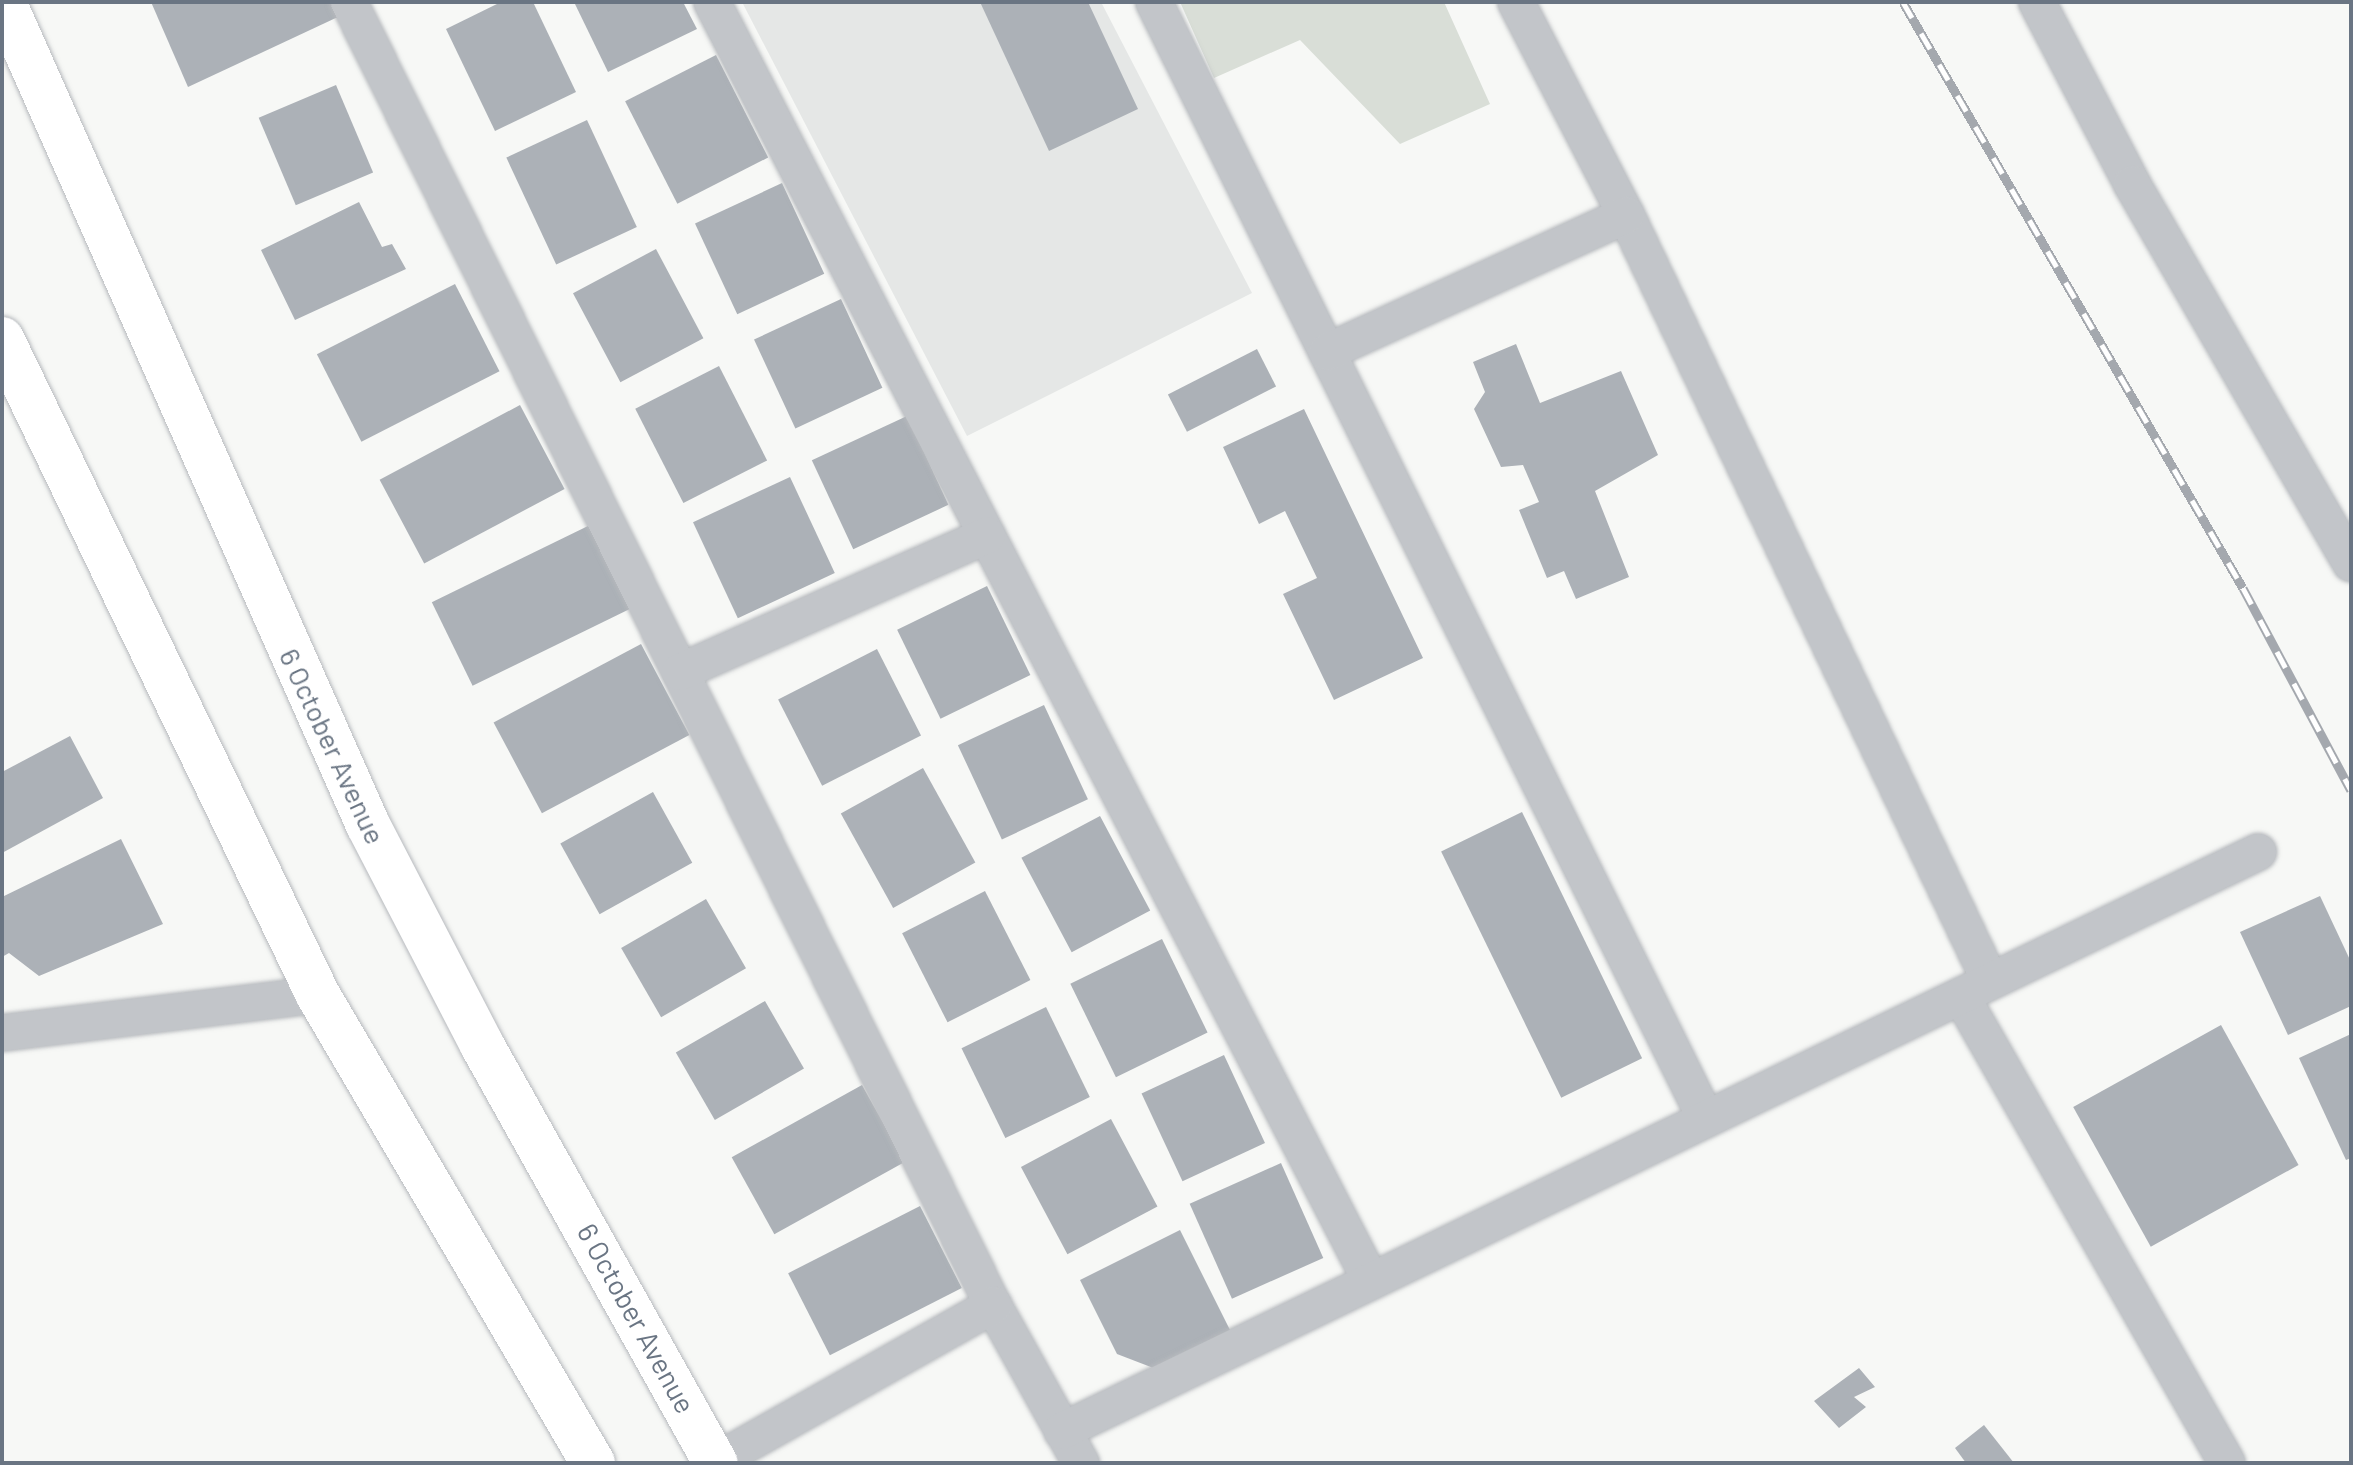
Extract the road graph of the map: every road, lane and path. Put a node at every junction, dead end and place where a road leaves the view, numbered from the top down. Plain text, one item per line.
1 (4, 2) edge
2 (349, 2) edge
3 (712, 2) edge
4 (1154, 2) edge
5 (1516, 2) edge
6 (2037, 2) edge
7 (1626, 215) junction
8 (2, 339) edge
9 (1327, 352) junction
10 (987, 535) junction
11 (2351, 563) edge
12 (680, 672) junction
13 (2258, 852) dead end
14 (1975, 988) junction
15 (318, 995) junction
16 (2, 1033) edge
17 (1706, 1119) junction
18 (1371, 1281) junction
19 (993, 1305) junction
20 (1062, 1431) junction
21 (715, 1462) edge
22 (593, 1463) edge
23 (1081, 1463) edge
24 (2227, 1463) edge

1 - 21 main road, 6 October Avenue
2 - 12 street
3 - 10 street
4 - 9 street
5 - 7 street
6 - 11 street
7 - 9 street
7 - 14 street
8 - 15 main road
9 - 17 street
10 - 12 street
10 - 18 street
12 - 19 street
13 - 14 street
14 - 17 street
14 - 24 street
15 - 16 street
15 - 22 main road
17 - 18 street
18 - 20 street
19 - 20 street
19 - 21 street
20 - 23 street

